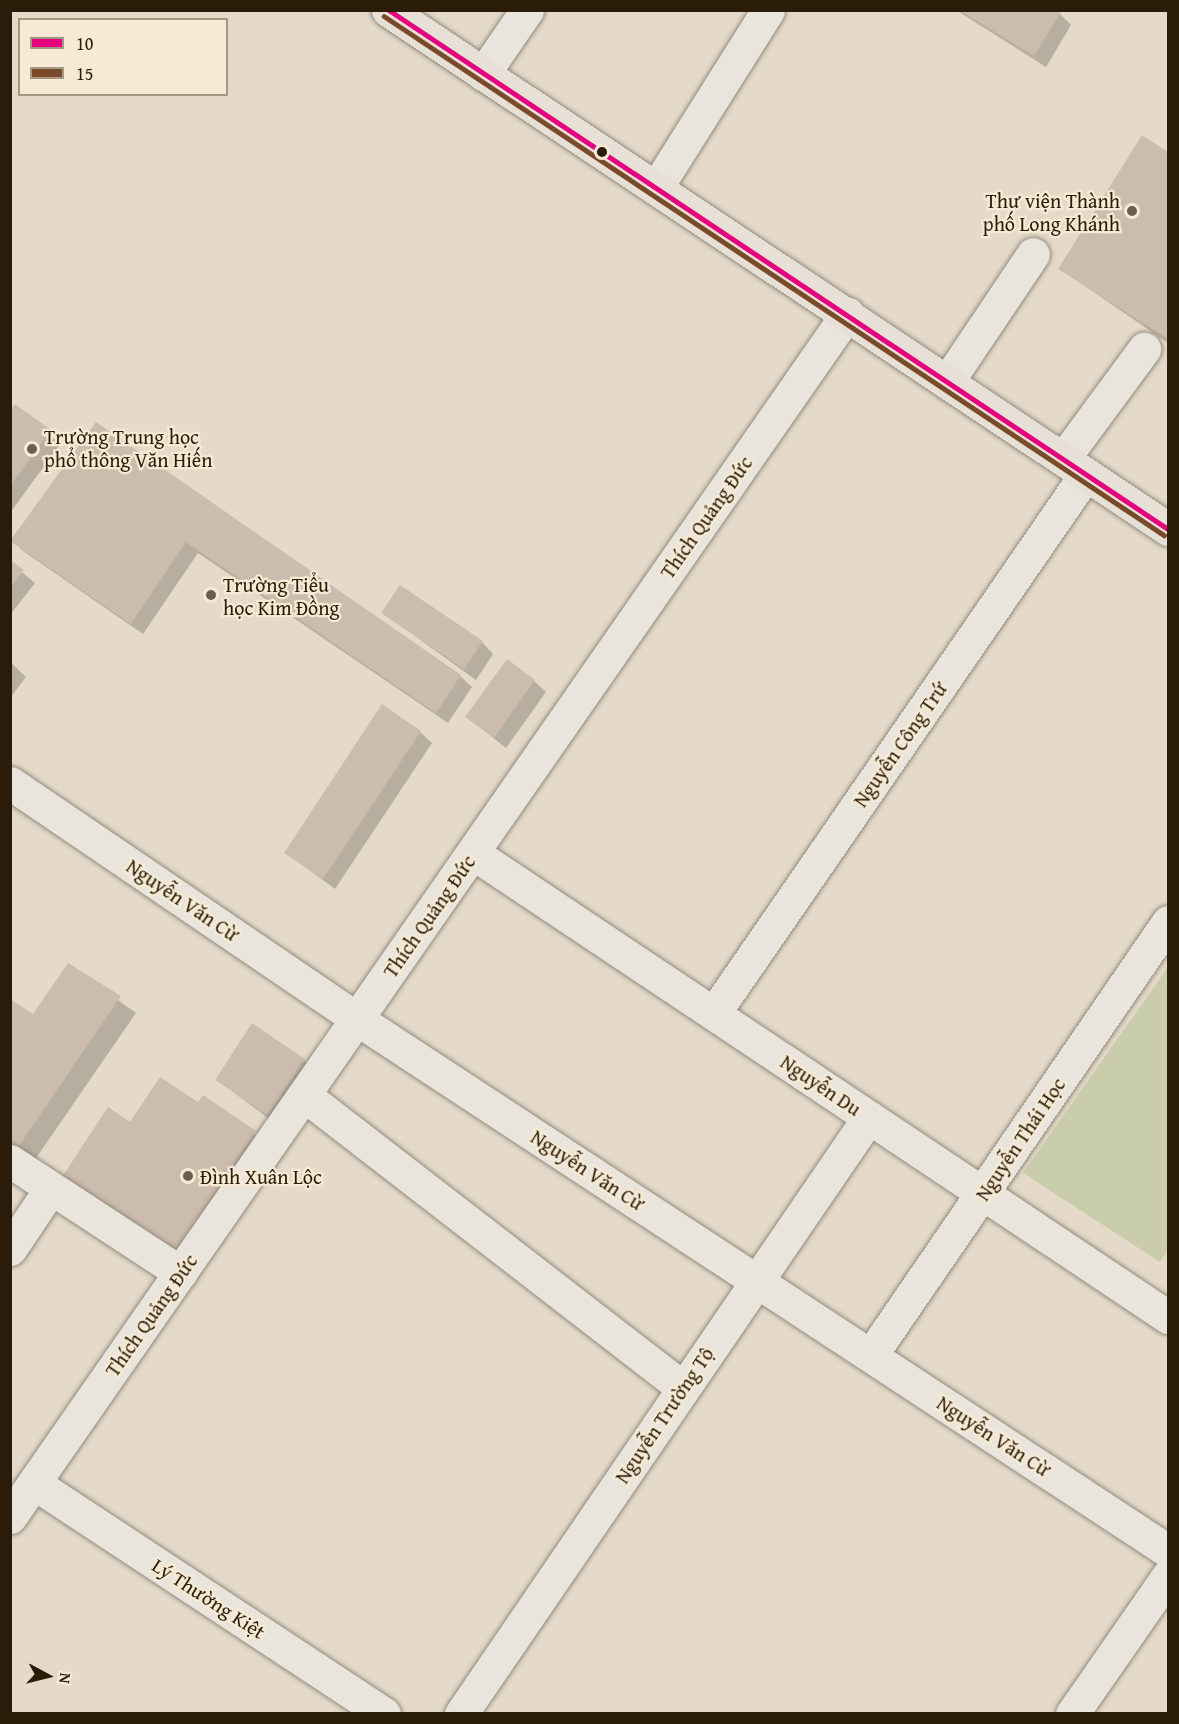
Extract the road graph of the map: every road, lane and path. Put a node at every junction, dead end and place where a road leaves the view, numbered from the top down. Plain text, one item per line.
1 (388, 10) edge
2 (526, 10) edge
3 (768, 10) edge
4 (483, 74) junction
5 (656, 188) junction
6 (1033, 254) dead end
7 (847, 315) junction
8 (1143, 349) dead end
9 (947, 382) junction
10 (1075, 467) junction
11 (1168, 530) edge
12 (10, 783) edge
13 (473, 853) junction
14 (1168, 922) edge
15 (714, 1013) junction
16 (357, 1019) junction
17 (304, 1095) junction
18 (869, 1117) junction
19 (10, 1161) edge
20 (51, 1188) junction
21 (983, 1193) junction
22 (10, 1249) edge
23 (181, 1273) junction
24 (757, 1280) junction
25 (1168, 1317) edge
26 (871, 1355) junction
27 (683, 1389) junction
28 (34, 1483) junction
29 (10, 1517) edge
30 (1168, 1551) edge
31 (1168, 1576) edge
32 (384, 1713) edge
33 (460, 1713) edge
34 (1072, 1713) edge

1 - 4 main road
2 - 4 street
3 - 5 street
4 - 5 main road
5 - 7 main road
6 - 9 street
7 - 9 main road
7 - 13 street, Thích Quảng Đức
8 - 10 street, Nguyễn Công Trứ
9 - 10 main road
10 - 11 main road
10 - 15 street, Nguyễn Công Trứ
12 - 16 street, Nguyễn Văn Cừ
13 - 15 street, Nguyễn Du
13 - 16 street, Thích Quảng Đức
14 - 21 street, Nguyễn Thái Học
15 - 18 street, Nguyễn Du
16 - 17 street, Thích Quảng Đức
16 - 24 street, Nguyễn Văn Cừ
17 - 23 street, Thích Quảng Đức
17 - 27 street
18 - 21 street, Nguyễn Du
18 - 24 street, Nguyễn Trường Tộ
19 - 20 street
20 - 22 street
20 - 23 street
21 - 25 street, Nguyễn Du
21 - 26 street, Nguyễn Thái Học
23 - 28 street, Thích Quảng Đức
24 - 26 street, Nguyễn Văn Cừ
24 - 27 street, Nguyễn Trường Tộ
26 - 30 street, Nguyễn Văn Cừ
27 - 33 street, Nguyễn Trường Tộ
28 - 29 street, Thích Quảng Đức
28 - 32 street, Lý Thường Kiệt
31 - 34 street

